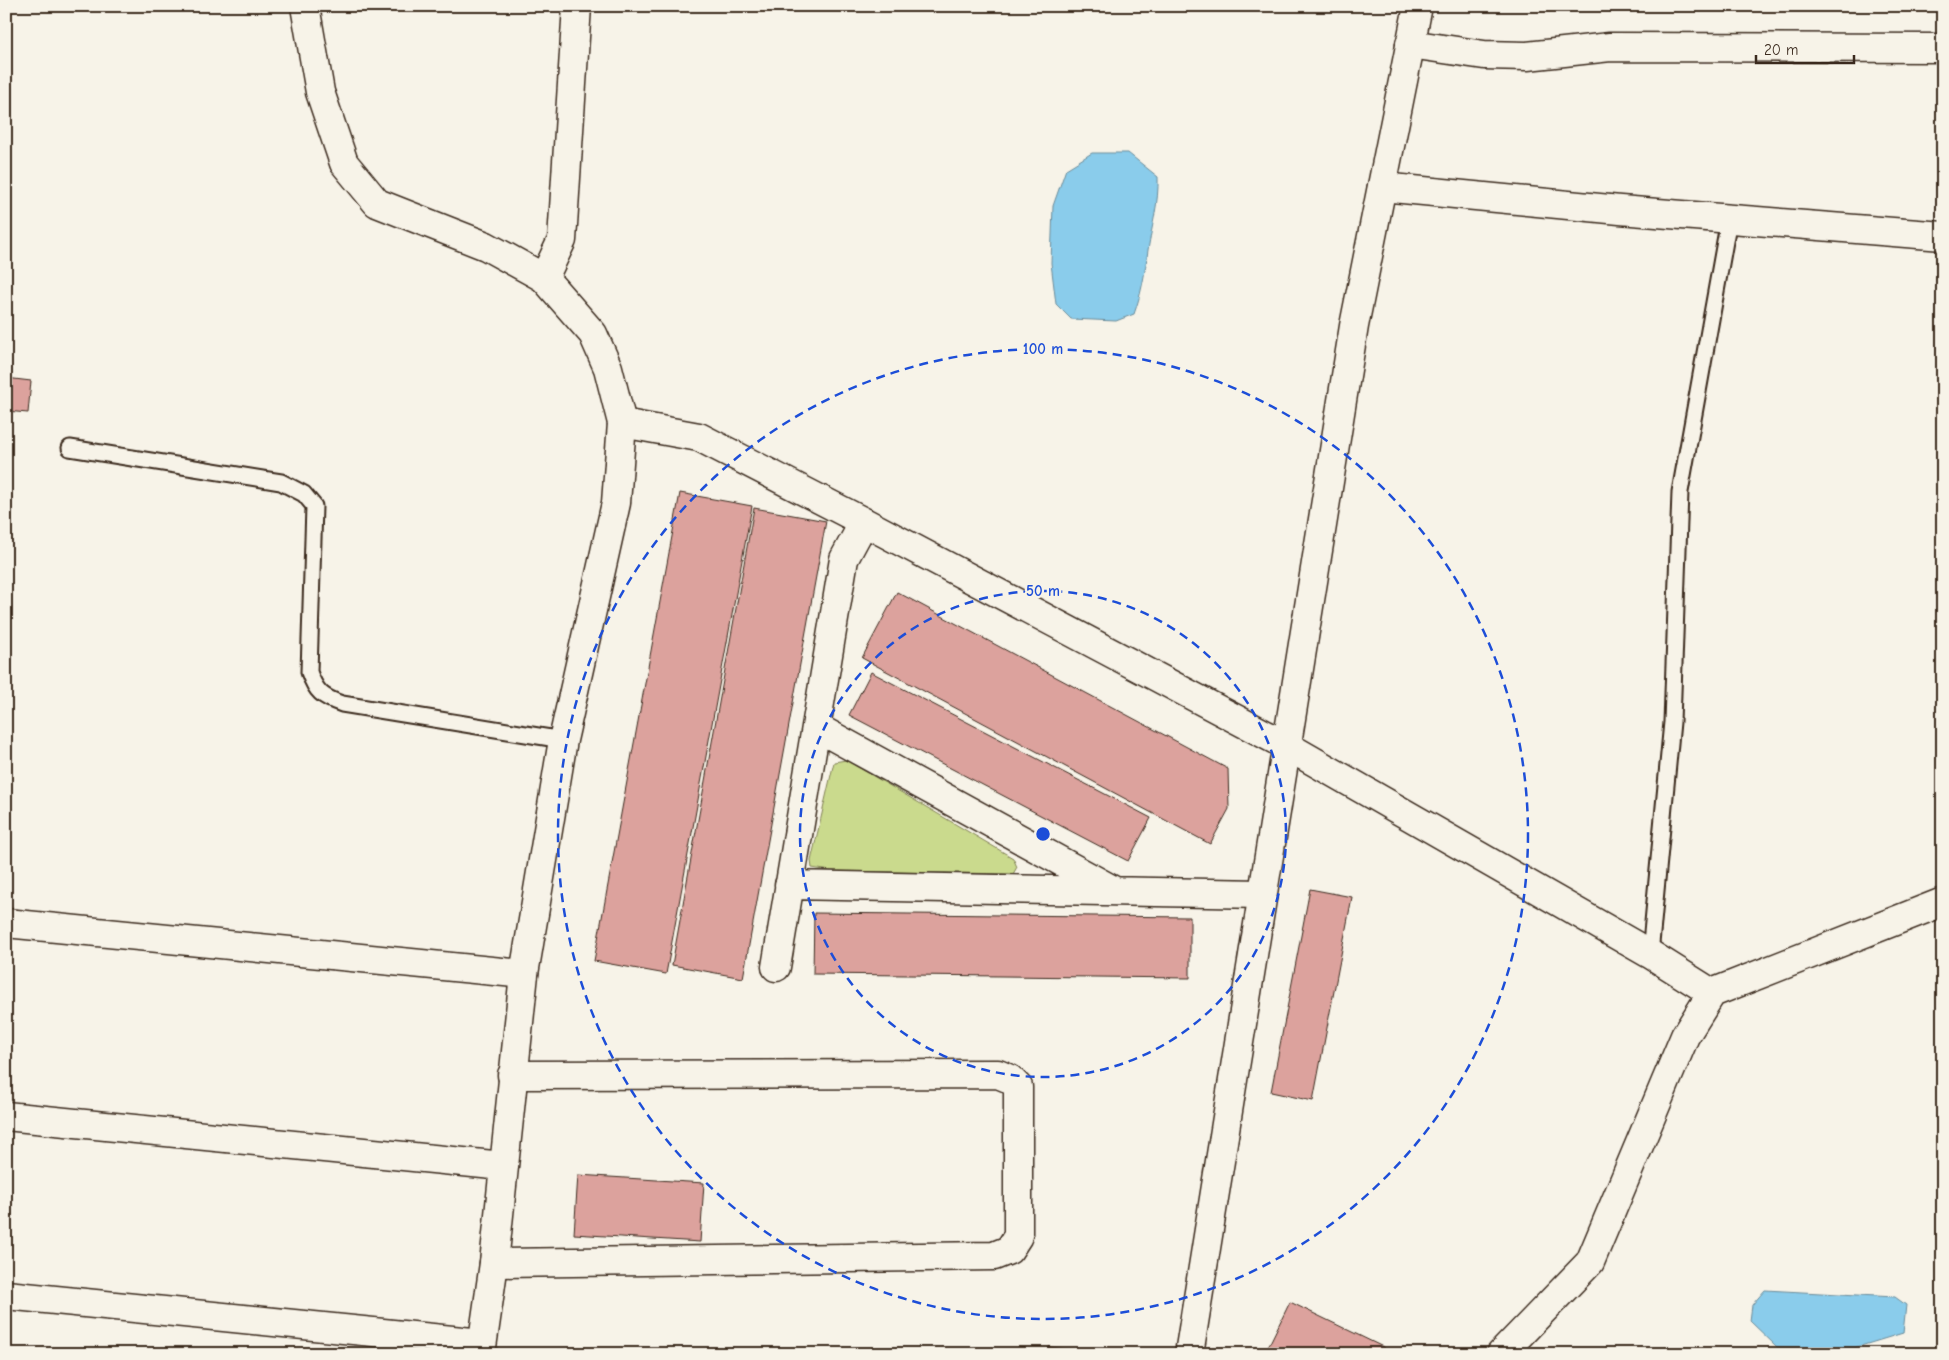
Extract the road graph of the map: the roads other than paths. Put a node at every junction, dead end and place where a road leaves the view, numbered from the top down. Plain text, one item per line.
1 (305, 6) edge
2 (577, 6) edge
3 (1418, 6) edge
4 (1410, 44) junction
5 (1943, 48) edge
6 (1382, 187) junction
7 (1729, 218) junction
8 (1943, 236) edge
9 (544, 278) junction
10 (622, 423) junction
11 (70, 448) dead end
12 (864, 522) junction
13 (816, 727) junction
14 (563, 740) junction
15 (1287, 746) junction
16 (790, 885) junction
17 (1116, 892) junction
18 (1262, 894) junction
19 (1943, 902) edge
20 (6, 923) edge
21 (1650, 954) junction
22 (776, 968) dead end
23 (524, 974) junction
24 (1712, 993) junction
25 (512, 1075) junction
26 (6, 1116) edge
27 (503, 1166) junction
28 (494, 1263) junction
29 (6, 1295) edge
30 (481, 1348) edge
31 (1189, 1354) edge
32 (1501, 1354) edge

1 - 9 street
2 - 9 street
3 - 4 street
4 - 5 street
4 - 6 street
6 - 7 street
6 - 15 street
7 - 8 street
7 - 21 lane
9 - 10 street
10 - 12 street
10 - 14 street
11 - 14 lane
12 - 13 street
12 - 15 street
13 - 16 street
13 - 17 street
14 - 23 street
15 - 18 street
15 - 21 street
16 - 17 street
16 - 22 street
17 - 18 street
18 - 31 street
19 - 24 street
20 - 23 street
21 - 24 street
23 - 25 street
24 - 32 street
25 - 27 street
25 - 28 street
26 - 27 street
27 - 28 street
28 - 30 street
29 - 30 street

